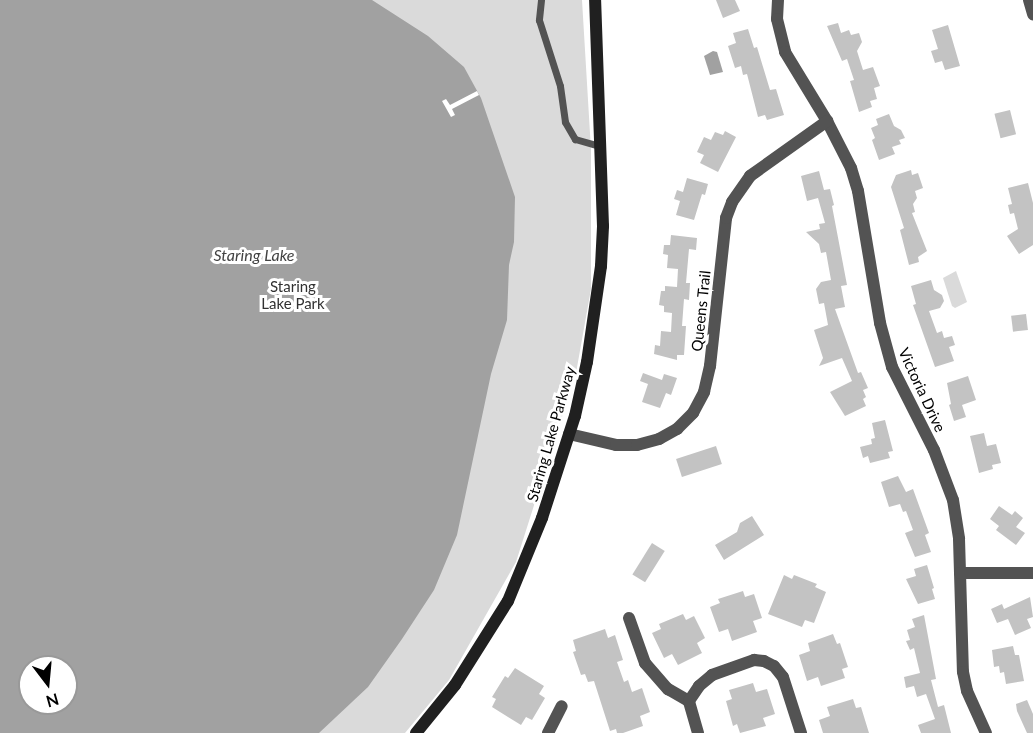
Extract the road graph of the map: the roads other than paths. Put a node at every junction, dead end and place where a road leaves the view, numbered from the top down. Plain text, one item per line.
1 (541, 0) edge
2 (595, 0) edge
3 (778, 0) edge
4 (1029, 0) edge
5 (1033, 14) edge
6 (827, 121) junction
7 (600, 146) junction
8 (570, 434) junction
9 (960, 573) junction
10 (1033, 573) edge
11 (628, 618) dead end
12 (689, 700) junction
13 (562, 706) dead end
14 (416, 733) edge
15 (548, 733) edge
16 (698, 733) edge
17 (801, 733) edge
18 (986, 733) edge

1 - 7 lane
2 - 7 street, Staring Lake Parkway
3 - 6 street, Victoria Drive
4 - 5 street
6 - 8 street, Queens Trail
6 - 9 street, Victoria Drive
7 - 8 street, Staring Lake Parkway
8 - 14 street, Staring Lake Parkway
9 - 10 street
9 - 18 street, Victoria Drive
11 - 12 street
12 - 16 street
12 - 17 street
13 - 15 street

